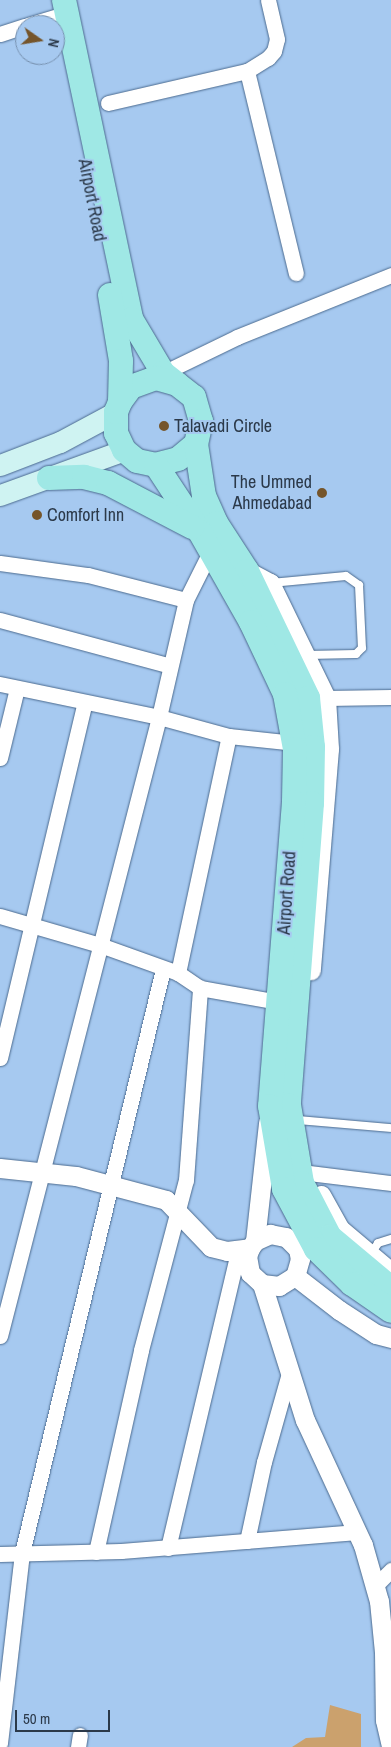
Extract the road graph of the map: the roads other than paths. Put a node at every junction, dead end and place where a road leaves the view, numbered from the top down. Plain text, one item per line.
1 (268, 0) edge
2 (57, 6) edge
3 (42, 15) edge
4 (15, 29) edge
5 (0, 34) edge
6 (247, 71) junction
7 (108, 103) dead end
8 (296, 273) dead end
9 (391, 274) edge
10 (170, 378) junction
11 (118, 407) junction
12 (196, 444) junction
13 (124, 450) junction
14 (0, 465) edge
15 (156, 465) junction
16 (49, 478) junction
17 (0, 495) edge
18 (205, 541) junction
19 (0, 563) edge
20 (247, 571) junction
21 (270, 583) junction
22 (186, 600) junction
23 (0, 620) edge
24 (307, 655) junction
25 (170, 666) junction
26 (0, 684) edge
27 (17, 688) junction
28 (391, 697) edge
29 (326, 698) junction
30 (85, 702) junction
31 (159, 717) junction
32 (229, 736) junction
33 (294, 743) junction
34 (0, 758) edge
35 (0, 916) edge
36 (33, 926) junction
37 (100, 945) junction
38 (162, 969) junction
39 (178, 973) junction
40 (200, 988) junction
41 (278, 1002) junction
42 (0, 1058) edge
43 (270, 1106) junction
44 (299, 1120) junction
45 (391, 1128) edge
46 (0, 1168) edge
47 (42, 1171) junction
48 (308, 1173) junction
49 (391, 1183) edge
50 (110, 1184) junction
51 (178, 1210) junction
52 (299, 1236) junction
53 (391, 1239) edge
54 (247, 1247) junction
55 (370, 1257) junction
56 (391, 1272) edge
57 (294, 1276) junction
58 (262, 1284) junction
59 (391, 1288) edge
60 (391, 1311) edge
61 (0, 1336) edge
62 (384, 1336) edge
63 (391, 1350) edge
64 (289, 1373) junction
65 (357, 1532) junction
66 (246, 1541) junction
67 (168, 1548) junction
68 (96, 1552) junction
69 (0, 1554) edge
70 (22, 1554) junction
71 (391, 1570) edge
72 (375, 1586) junction
73 (388, 1687) edge
74 (385, 1720) junction
75 (0, 1743) edge
76 (382, 1747) edge
77 (391, 1747) edge

1 - 6 street
2 - 3 street
2 - 10 main road, Airport Road
2 - 11 main road, Airport Road
4 - 5 street
6 - 7 street
6 - 8 street
9 - 10 street
10 - 11 main road
10 - 12 main road
11 - 13 main road
11 - 14 main road
12 - 15 main road
12 - 20 main road, Airport Road
13 - 15 main road
13 - 16 main road
15 - 18 main road, Airport Road
16 - 17 main road
16 - 18 main road
18 - 22 street
18 - 33 main road, Airport Road
19 - 22 street
20 - 21 street
20 - 59 main road, Airport Road
21 - 24 street
21 - 24 lane
22 - 25 street
23 - 25 street
24 - 29 street
25 - 31 street
26 - 27 street
27 - 30 street
27 - 34 street
28 - 29 street
29 - 44 street
30 - 31 street
30 - 36 street
31 - 32 street
31 - 37 street
32 - 33 street
32 - 39 street
33 - 41 main road, Airport Road
35 - 36 street
36 - 37 street
36 - 42 street
37 - 38 street
37 - 47 street
38 - 39 street
38 - 50 street
39 - 40 street
40 - 41 street
40 - 51 street
41 - 43 main road, Airport Road
43 - 52 main road, Airport Road
43 - 54 street
44 - 45 lane
44 - 48 street
46 - 47 street
47 - 50 street
47 - 61 street
48 - 49 street
48 - 55 street
50 - 51 street
50 - 70 street
51 - 54 street
51 - 68 street
52 - 54 street
52 - 57 street
52 - 60 main road, Airport Road
53 - 55 lane
54 - 58 street
54 - 67 street
55 - 56 street
57 - 58 street
57 - 62 street
58 - 64 street
62 - 63 street
64 - 65 street
64 - 66 street
65 - 66 street
65 - 72 street
66 - 67 street
67 - 68 street
68 - 70 street
69 - 70 street
70 - 75 street
71 - 72 street
72 - 73 street
73 - 74 street
74 - 76 street
74 - 77 street

